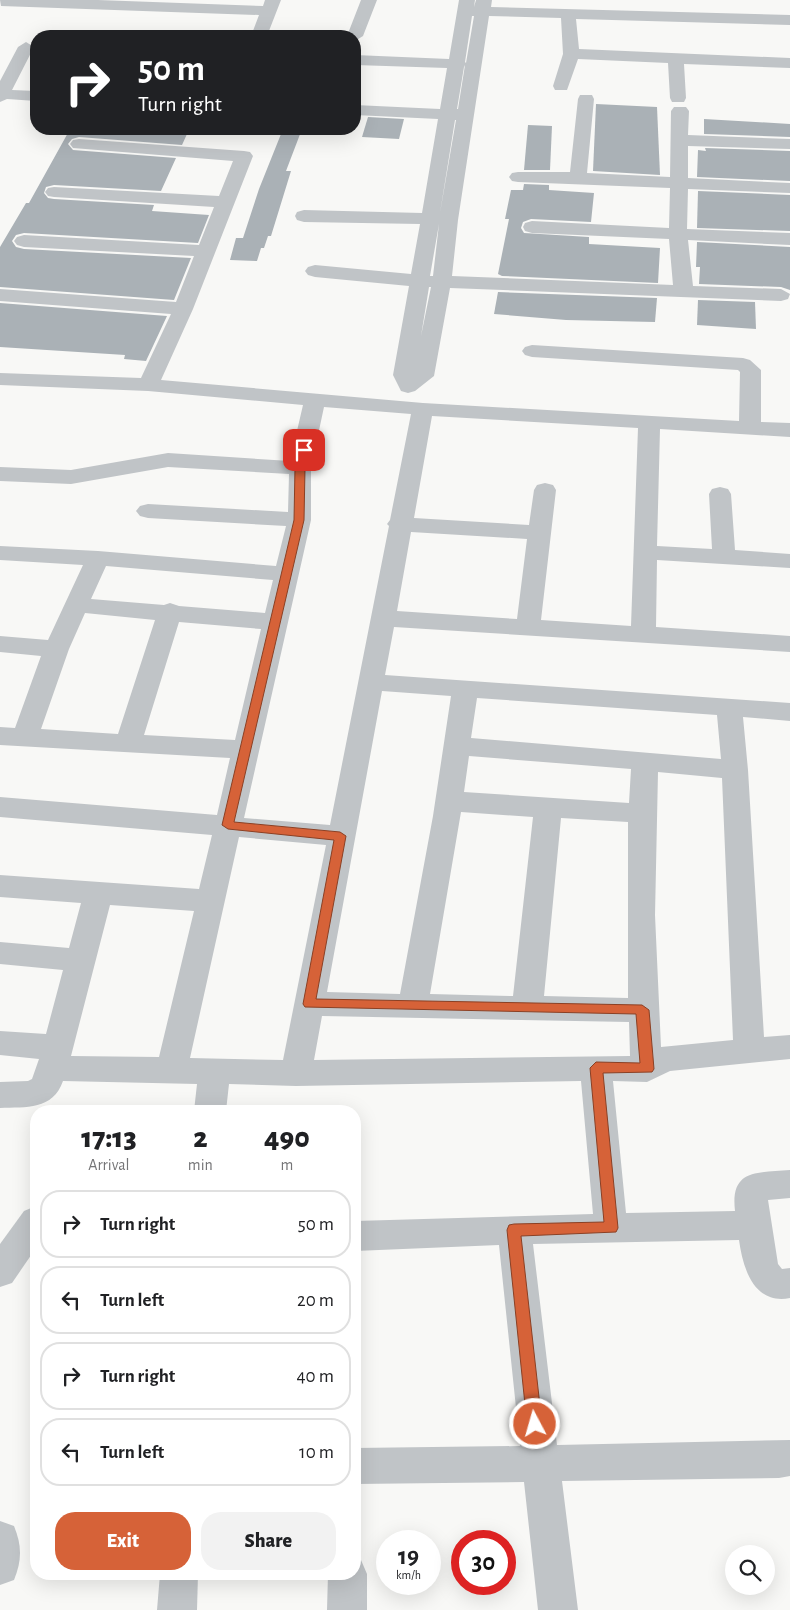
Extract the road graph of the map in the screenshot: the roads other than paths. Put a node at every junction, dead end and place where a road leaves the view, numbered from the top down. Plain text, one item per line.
1 (368, 0) edge
2 (1, 2) edge
3 (176, 4) edge
4 (475, 5) edge
5 (271, 6) edge
6 (568, 13) junction
7 (790, 20) edge
8 (261, 30) edge
9 (357, 30) edge
10 (23, 51) edge
11 (571, 54) junction
12 (676, 59) junction
13 (361, 60) edge
14 (790, 63) edge
15 (361, 67) edge
16 (462, 68) junction
17 (561, 86) dead end
18 (1, 95) edge
19 (30, 96) edge
20 (586, 99) dead end
21 (361, 110) edge
22 (458, 115) junction
23 (678, 140) junction
24 (79, 144) dead end
25 (790, 144) edge
26 (518, 177) dead end
27 (578, 178) junction
28 (679, 183) junction
29 (790, 188) edge
30 (54, 192) dead end
31 (226, 202) junction
32 (304, 216) dead end
33 (430, 219) junction
34 (449, 220) junction
35 (532, 227) dead end
36 (678, 234) junction
37 (790, 239) edge
38 (24, 241) dead end
39 (207, 251) junction
40 (315, 272) dead end
41 (419, 281) junction
42 (442, 281) junction
43 (683, 290) junction
44 (0, 295) edge
45 (781, 295) dead end
46 (183, 309) junction
47 (532, 351) dead end
48 (0, 379) edge
49 (148, 385) junction
50 (315, 399) junction
51 (410, 401) junction
52 (649, 423) junction
53 (750, 428) junction
54 (790, 430) edge
55 (300, 468) junction
56 (0, 474) edge
57 (545, 490) dead end
58 (720, 494) dead end
59 (148, 510) dead end
60 (299, 520) junction
61 (399, 524) junction
62 (538, 533) junction
63 (0, 552) edge
64 (645, 552) junction
65 (724, 557) junction
66 (98, 558) junction
67 (789, 561) dead end
68 (286, 574) junction
69 (76, 605) junction
70 (170, 612) junction
71 (383, 618) junction
72 (275, 622) junction
73 (528, 627) junction
74 (643, 633) junction
75 (0, 644) edge
76 (790, 644) edge
77 (56, 649) junction
78 (371, 682) junction
79 (465, 688) junction
80 (728, 708) junction
81 (790, 712) edge
82 (12, 737) edge
83 (128, 744) junction
84 (457, 746) junction
85 (245, 750) junction
86 (645, 762) junction
87 (735, 770) junction
88 (449, 801) junction
89 (0, 807) edge
90 (548, 808) junction
91 (642, 813) junction
92 (228, 825) junction
93 (340, 836) junction
94 (0, 886) edge
95 (98, 894) junction
96 (211, 901) junction
97 (0, 953) edge
98 (81, 960) junction
99 (309, 1004) junction
100 (413, 1006) junction
101 (527, 1009) junction
102 (642, 1010) junction
103 (0, 1043) edge
104 (790, 1047) edge
105 (749, 1050) junction
106 (56, 1058) junction
107 (596, 1068) junction
108 (647, 1069) junction
109 (171, 1072) junction
110 (214, 1073) junction
111 (296, 1073) junction
112 (0, 1095) edge
113 (211, 1105) edge
114 (790, 1184) edge
115 (754, 1225) junction
116 (611, 1228) junction
117 (30, 1230) edge
118 (514, 1230) junction
119 (361, 1236) edge
120 (0, 1272) edge
121 (790, 1283) edge
122 (790, 1458) edge
123 (539, 1463) junction
124 (361, 1466) edge
125 (0, 1540) edge
126 (0, 1566) edge
127 (179, 1580) edge
128 (347, 1580) edge
129 (177, 1610) edge
130 (347, 1610) edge
131 (558, 1610) edge

1 - 9 street
2 - 3 street
3 - 5 street
4 - 6 street
4 - 16 street
5 - 8 street
6 - 7 street
6 - 11 street
10 - 18 street
11 - 12 street
11 - 17 street
12 - 14 street
12 - 23 street
13 - 16 street
15 - 16 street
16 - 22 street
18 - 19 street
20 - 27 street
21 - 22 street
22 - 33 street
22 - 34 street
23 - 25 street
23 - 28 street
24 - 31 street
26 - 27 street
27 - 28 street
28 - 29 street
28 - 36 street
30 - 31 street
31 - 39 street
32 - 33 street
33 - 34 street
33 - 41 street
34 - 42 street
35 - 36 street
36 - 37 street
36 - 43 street
38 - 39 street
39 - 46 street
40 - 41 street
41 - 42 street
41 - 51 street
42 - 43 street
42 - 51 street
43 - 45 street
44 - 46 street
46 - 49 street
47 - 53 street
48 - 49 street
49 - 50 street
50 - 51 street
50 - 55 street
51 - 52 street
51 - 61 street
52 - 53 street
52 - 64 street
53 - 54 street
55 - 56 street
55 - 60 street
57 - 62 street
58 - 65 street
59 - 60 street
60 - 68 street
61 - 62 street
61 - 71 street
62 - 73 street
63 - 66 street
64 - 65 street
64 - 74 street
65 - 67 street
66 - 68 street
66 - 69 street
68 - 72 street
69 - 70 street
69 - 77 street
70 - 72 street
70 - 83 street
71 - 73 street
71 - 78 street
72 - 85 street
73 - 74 street
74 - 76 street
75 - 77 street
77 - 82 street
78 - 79 street
78 - 93 street
79 - 80 street
79 - 84 street
80 - 81 street
80 - 87 street
82 - 83 street
83 - 85 street
84 - 86 street
84 - 88 street
85 - 92 street
86 - 87 street
86 - 91 street
87 - 105 street
88 - 90 street
88 - 100 street
89 - 92 street
90 - 91 street
90 - 101 street
91 - 102 street
92 - 93 street
92 - 96 street
93 - 99 street
94 - 95 street
95 - 96 street
95 - 98 street
96 - 109 street
97 - 98 street
98 - 106 street
99 - 100 street
99 - 111 street
100 - 101 street
101 - 102 street
102 - 108 street
103 - 106 street
104 - 105 street
105 - 108 street
106 - 109 street
106 - 112 street
107 - 108 street
107 - 111 street
107 - 116 street
109 - 110 street
110 - 111 street
110 - 113 street
114 - 115 street
115 - 116 street
115 - 121 street
116 - 118 street
117 - 120 street
118 - 119 street
118 - 123 street
122 - 123 street
123 - 124 street
123 - 131 street
125 - 126 street
127 - 129 street
128 - 130 street

